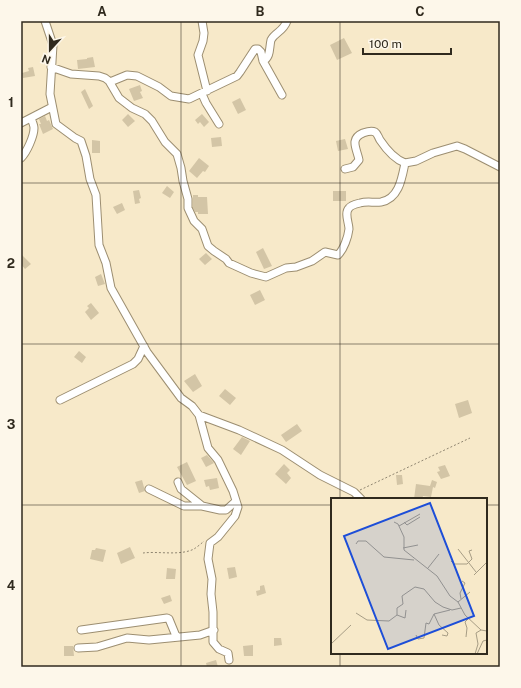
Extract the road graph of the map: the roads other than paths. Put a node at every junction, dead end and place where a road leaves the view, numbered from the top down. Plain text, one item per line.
1 (45, 21) edge
2 (202, 21) edge
3 (287, 21) edge
4 (263, 61) junction
5 (51, 67) junction
6 (110, 82) junction
7 (204, 92) junction
8 (282, 96) dead end
9 (52, 107) junction
10 (31, 118) junction
11 (21, 123) edge
12 (219, 124) dead end
13 (21, 158) edge
14 (405, 163) junction
15 (500, 167) edge
16 (345, 169) dead end
17 (144, 346) junction
18 (60, 400) dead end
19 (198, 415) junction
20 (178, 482) dead end
21 (148, 489) dead end
22 (360, 498) edge
23 (236, 501) junction
24 (202, 506) junction
25 (81, 630) dead end
26 (214, 630) junction
27 (176, 636) junction
28 (78, 648) dead end
29 (229, 660) dead end

1 - 5 street
2 - 7 street
3 - 4 street
4 - 7 street
4 - 8 street
5 - 6 street
5 - 9 street
6 - 7 street
6 - 14 street
7 - 12 street
9 - 10 street
9 - 17 street
10 - 11 street
10 - 13 street
14 - 15 street
14 - 16 street
17 - 18 street
17 - 19 street
19 - 22 street
19 - 23 street
20 - 24 street
21 - 24 street
23 - 24 street
23 - 26 street
25 - 27 street
26 - 27 street
26 - 29 street
27 - 28 street

